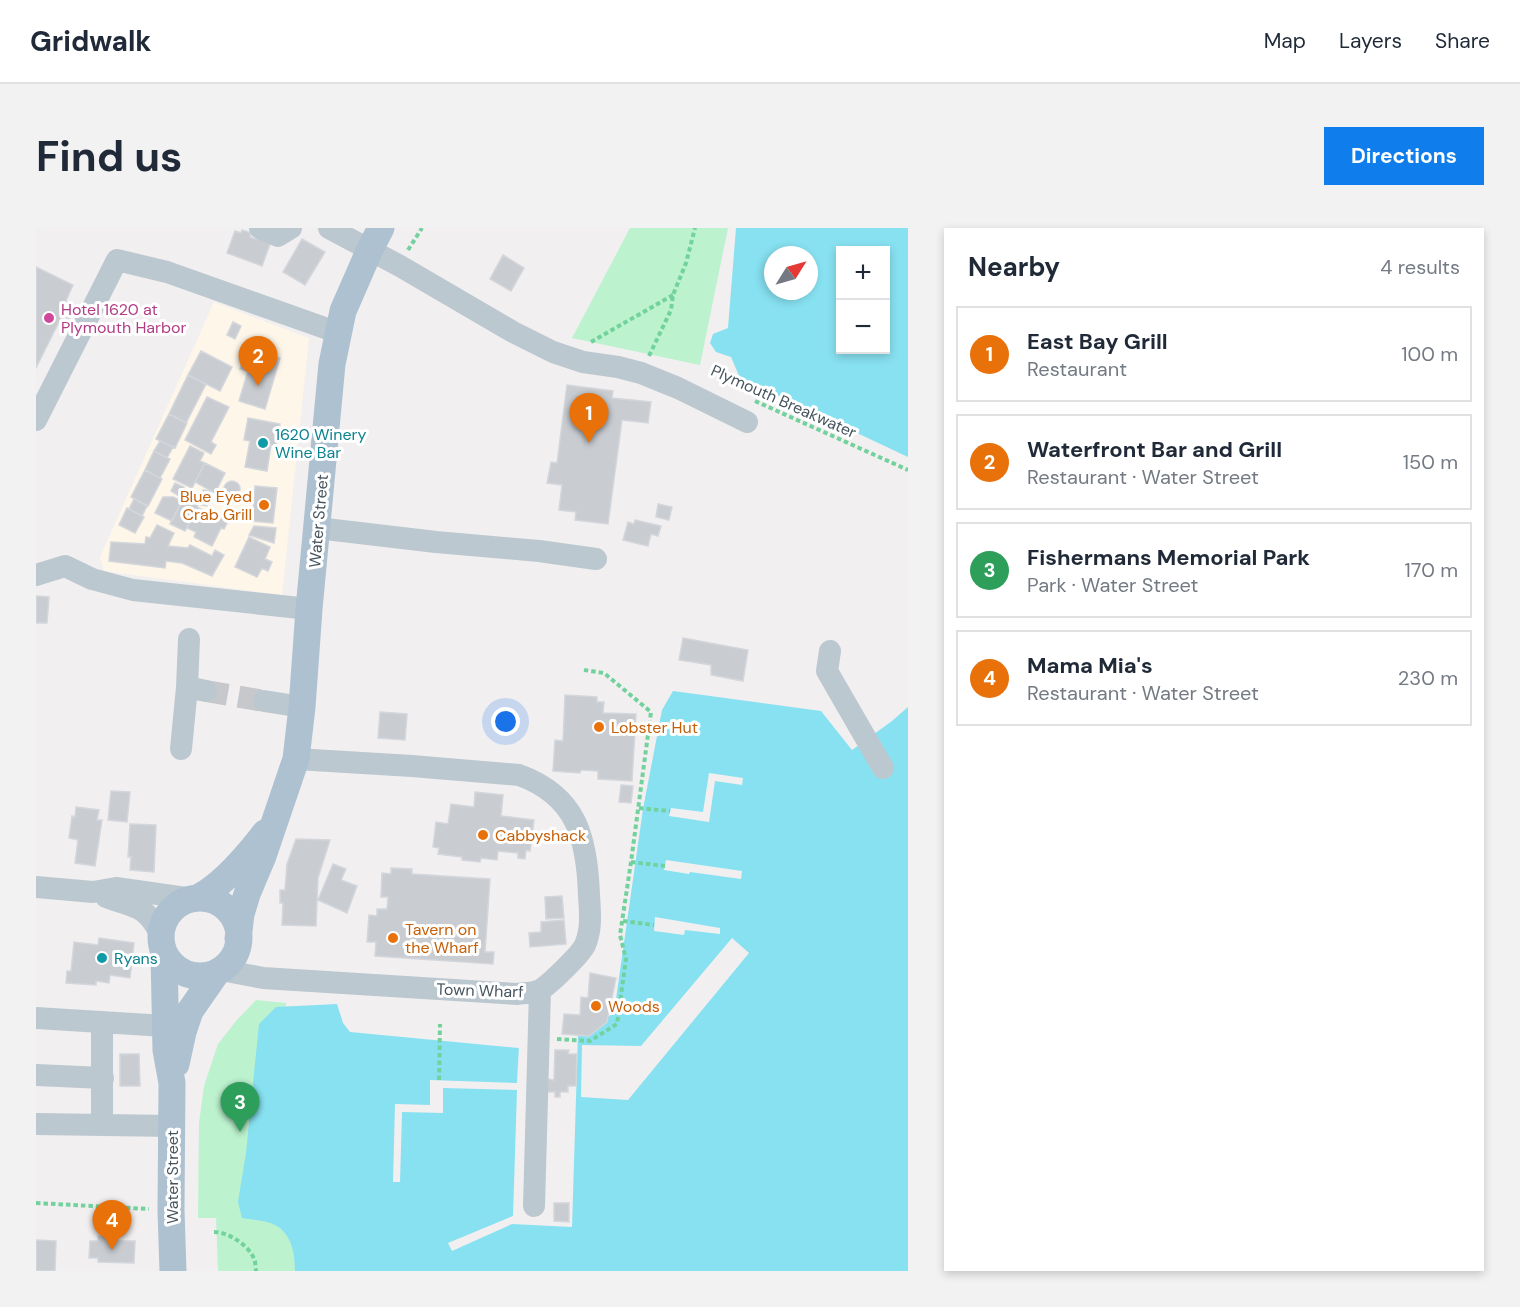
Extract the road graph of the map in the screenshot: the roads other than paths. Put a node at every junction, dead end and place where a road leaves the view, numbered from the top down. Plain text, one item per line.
1 (260, 228) edge
2 (291, 228) edge
3 (329, 228) edge
4 (375, 239) edge
5 (339, 333) junction
6 (36, 420) edge
7 (747, 422) dead end
8 (317, 528) junction
9 (596, 558) dead end
10 (36, 575) edge
11 (309, 609) junction
12 (189, 639) dead end
13 (830, 651) dead end
14 (264, 701) tunnel mouth
15 (302, 707) junction
16 (181, 749) dead end
17 (296, 759) junction
18 (883, 768) dead end
19 (275, 820) junction
20 (36, 887) edge
21 (93, 892) junction
22 (195, 898) junction
23 (238, 939) junction
24 (163, 944) junction
25 (219, 971) junction
26 (540, 990) junction
27 (36, 1018) edge
28 (102, 1022) junction
29 (165, 1026) junction
30 (36, 1075) edge
31 (103, 1078) junction
32 (172, 1083) junction
33 (36, 1124) edge
34 (102, 1125) junction
35 (172, 1126) junction
36 (534, 1206) dead end
37 (173, 1271) edge

1 - 2 street
3 - 4 street
4 - 5 main road, Water Street
4 - 7 street
5 - 6 street
5 - 8 main road, Water Street
8 - 9 street
8 - 11 main road, Water Street
10 - 11 street
11 - 15 main road, Water Street
12 - 16 street
13 - 18 street
14 - 15 street
15 - 17 main road, Water Street
17 - 19 main road, Water Street
17 - 26 street, Town Wharf
19 - 22 main road, Water Street
19 - 23 main road, Water Street
20 - 21 street
21 - 22 street
21 - 24 street
22 - 23 main road
22 - 24 main road
23 - 25 main road
24 - 25 main road
24 - 29 main road, Water Street
25 - 26 street, Town Wharf
25 - 32 main road, Water Street
26 - 36 street
27 - 28 street
28 - 29 street
28 - 31 street
29 - 32 main road, Water Street
30 - 31 street
31 - 34 street
32 - 35 main road, Water Street
33 - 34 street
34 - 35 street
35 - 37 main road, Water Street

